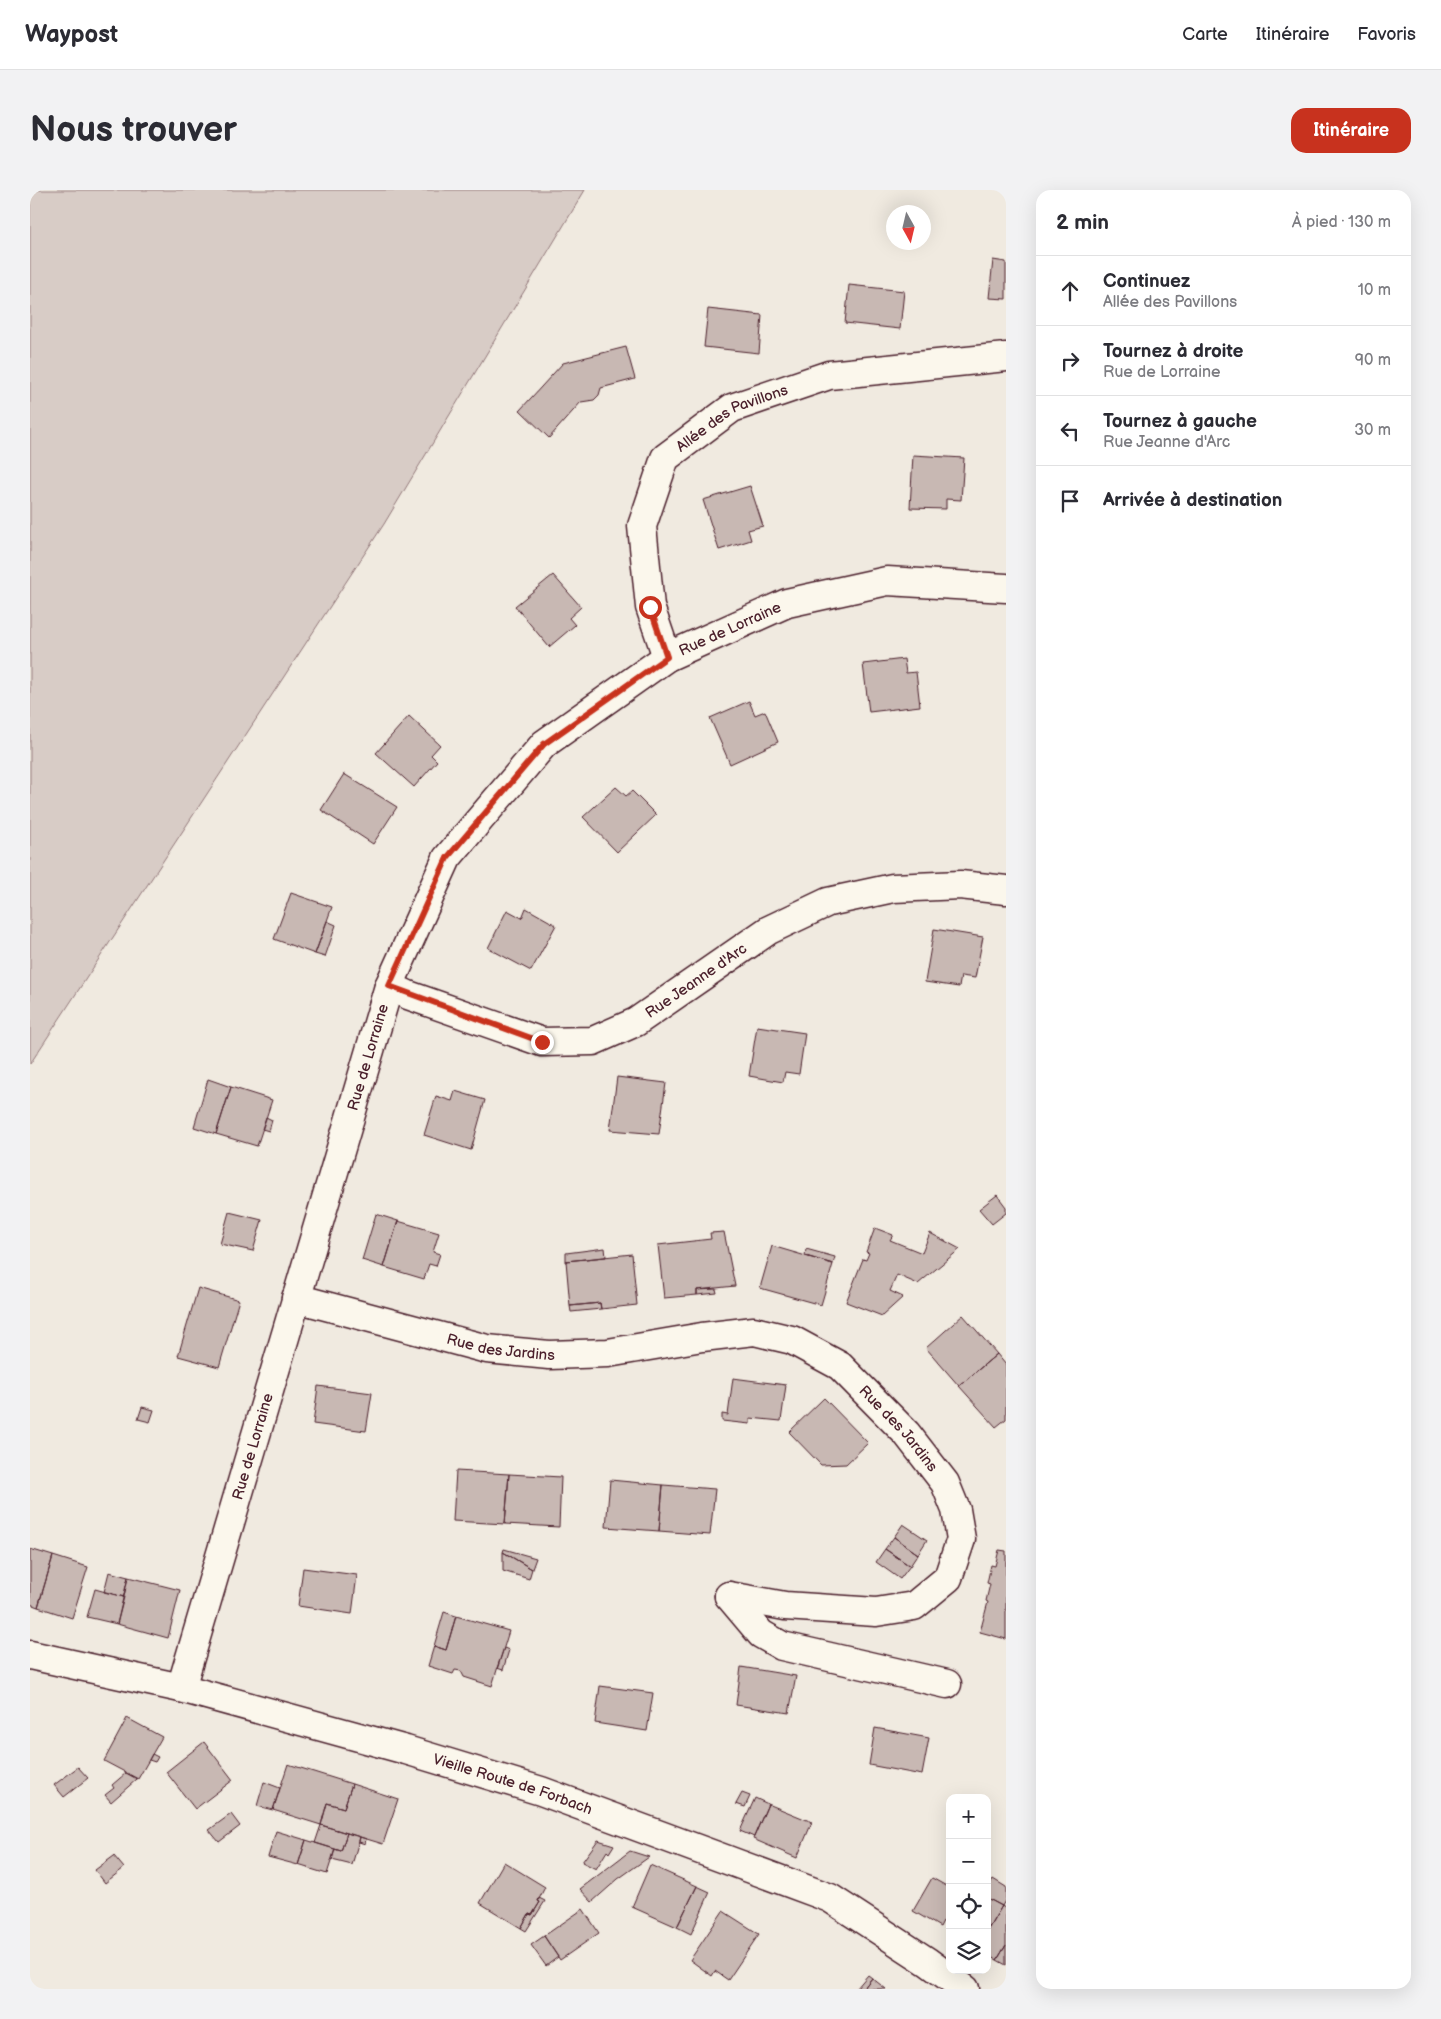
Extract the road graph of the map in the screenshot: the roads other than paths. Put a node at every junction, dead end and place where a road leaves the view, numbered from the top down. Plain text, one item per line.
1 (1006, 357) edge
2 (1006, 588) edge
3 (667, 657) junction
4 (1006, 890) edge
5 (389, 986) junction
6 (296, 1298) junction
7 (30, 1655) edge
8 (947, 1684) dead end
9 (181, 1688) junction
10 (965, 1989) edge

1 - 3 street, Allée des Pavillons
2 - 3 street, Rue de Lorraine
3 - 5 street, Rue de Lorraine
4 - 5 street, Rue Jeanne d'Arc
5 - 6 street, Rue de Lorraine
6 - 8 street, Rue des Jardins
6 - 9 street, Rue de Lorraine
7 - 9 street, Vieille Route de Forbach
9 - 10 street, Vieille Route de Forbach

